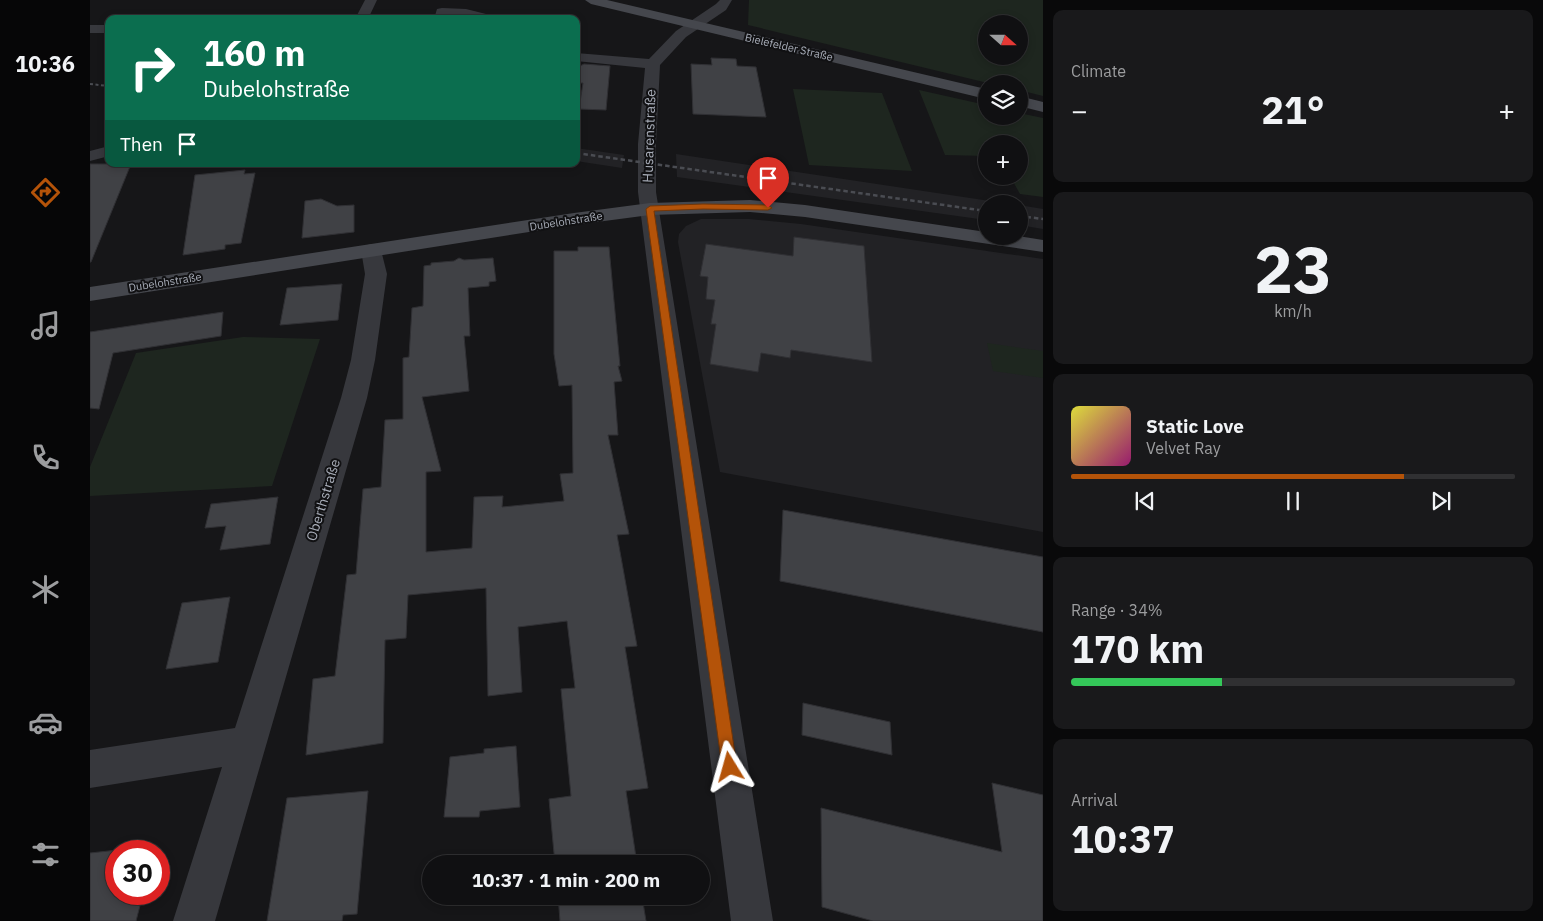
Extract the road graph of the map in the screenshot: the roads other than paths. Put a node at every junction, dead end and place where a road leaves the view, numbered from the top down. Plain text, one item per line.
1 (371, 0) edge
2 (591, 0) edge
3 (726, 0) edge
4 (363, 15) edge
5 (441, 15) edge
6 (470, 15) edge
7 (697, 25) junction
8 (90, 29) edge
9 (105, 29) edge
10 (580, 57) edge
11 (653, 64) junction
12 (978, 92) edge
13 (1028, 103) edge
14 (1043, 107) edge
15 (105, 152) edge
16 (90, 156) edge
17 (650, 209) junction
18 (1043, 246) edge
19 (371, 250) junction
20 (90, 294) edge
21 (247, 745) junction
22 (90, 769) edge
23 (194, 921) edge
24 (752, 921) edge

1 - 4 street
2 - 7 main road, Bielefelder Straße
3 - 7 street
5 - 6 street
7 - 11 street
7 - 12 main road, Bielefelder Straße
8 - 9 street
10 - 11 street
11 - 17 street, Husarenstraße
13 - 14 main road
15 - 16 street
17 - 18 main road, Dubelohstraße
17 - 19 main road, Dubelohstraße
17 - 24 street, Husarenstraße
19 - 20 main road, Dubelohstraße
19 - 21 street, Oberthstraße
21 - 22 street
21 - 23 street, Oberthstraße

